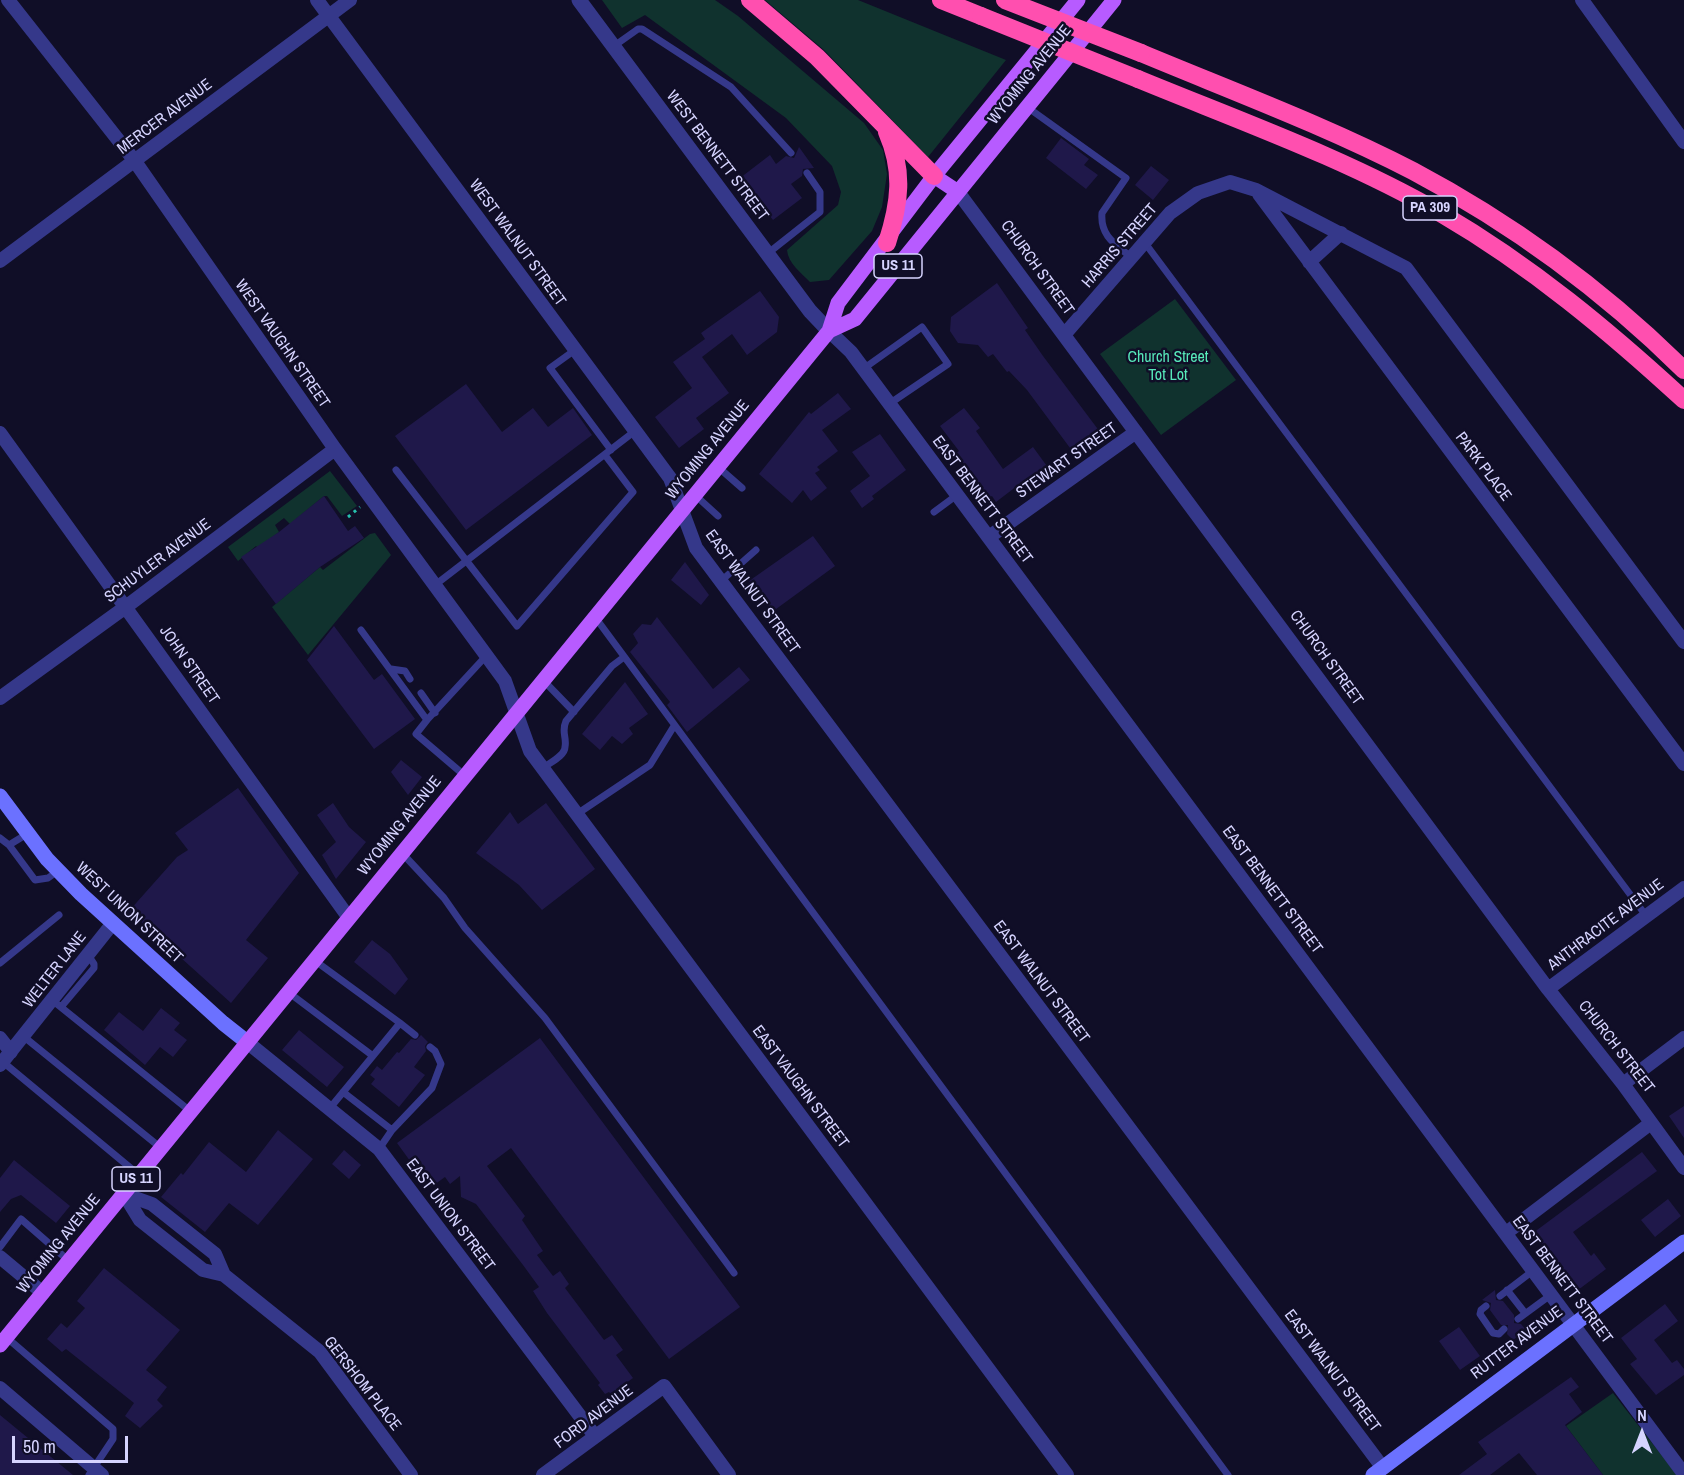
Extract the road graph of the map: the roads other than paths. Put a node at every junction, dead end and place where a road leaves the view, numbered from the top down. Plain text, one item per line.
1 (8, 0) edge
2 (318, 0) edge
3 (350, 0) edge
4 (579, 0) edge
5 (750, 0) edge
6 (941, 0) edge
7 (1005, 0) edge
8 (1078, 0) edge
9 (1582, 0) edge
10 (1107, 4) edge
11 (329, 16) junction
12 (613, 46) junction
13 (1027, 107) junction
14 (884, 124) junction
15 (1684, 142) edge
16 (791, 153) dead end
17 (134, 160) junction
18 (807, 173) dead end
19 (934, 176) junction
20 (1256, 189) junction
21 (958, 192) junction
22 (1341, 233) junction
23 (1144, 242) junction
24 (886, 243) junction
25 (767, 254) junction
26 (1131, 257) junction
27 (0, 261) edge
28 (1310, 262) junction
29 (829, 331) junction
30 (1064, 335) junction
31 (575, 350) junction
32 (863, 369) junction
33 (1684, 370) edge
34 (1684, 400) edge
35 (889, 404) junction
36 (635, 431) junction
37 (1136, 432) junction
38 (0, 433) edge
39 (335, 449) junction
40 (608, 452) junction
41 (718, 467) junction
42 (396, 470) dead end
43 (742, 488) dead end
44 (695, 495) junction
45 (957, 495) junction
46 (682, 511) junction
47 (934, 512) dead end
48 (718, 516) dead end
49 (989, 537) junction
50 (756, 550) dead end
51 (467, 561) junction
52 (721, 581) junction
53 (435, 585) junction
54 (127, 606) junction
55 (595, 617) junction
56 (362, 630) dead end
57 (1684, 642) edge
58 (487, 656) junction
59 (624, 657) junction
60 (391, 669) junction
61 (410, 679) dead end
62 (543, 680) junction
63 (421, 693) dead end
64 (0, 698) edge
65 (435, 712) junction
66 (574, 712) junction
67 (516, 714) junction
68 (427, 720) junction
69 (674, 726) junction
70 (1684, 764) edge
71 (543, 768) junction
72 (464, 775) junction
73 (0, 796) edge
74 (577, 814) junction
75 (27, 834) junction
76 (0, 838) edge
77 (9, 845) junction
78 (402, 853) junction
79 (58, 871) junction
80 (1684, 888) edge
81 (59, 915) dead end
82 (1647, 917) junction
83 (349, 918) junction
84 (113, 923) junction
85 (314, 960) junction
86 (0, 963) edge
87 (1548, 989) junction
88 (288, 992) junction
89 (56, 1004) junction
90 (400, 1023) junction
91 (415, 1035) dead end
92 (23, 1036) junction
93 (0, 1038) edge
94 (1684, 1038) edge
95 (248, 1042) junction
96 (430, 1047) dead end
97 (373, 1056) junction
98 (4, 1059) edge
99 (1623, 1084) junction
100 (343, 1092) junction
101 (330, 1108) junction
102 (191, 1111) junction
103 (1651, 1123) junction
104 (392, 1130) junction
105 (161, 1148) junction
106 (379, 1149) junction
107 (1684, 1168) edge
108 (139, 1175) junction
109 (123, 1194) junction
110 (1506, 1233) junction
111 (1684, 1242) edge
112 (0, 1247) edge
113 (0, 1257) edge
114 (69, 1261) junction
115 (1534, 1270) junction
116 (734, 1273) dead end
117 (224, 1275) junction
118 (1507, 1290) junction
119 (43, 1293) junction
120 (1552, 1294) junction
121 (1500, 1296) dead end
122 (1486, 1306) dead end
123 (1525, 1313) junction
124 (1518, 1319) dead end
125 (1574, 1323) junction
126 (1504, 1329) dead end
127 (3, 1341) edge
128 (0, 1388) edge
129 (595, 1436) junction
130 (1378, 1471) edge
131 (95, 1472) edge
132 (1684, 1474) edge
133 (411, 1475) edge
134 (543, 1475) edge
135 (729, 1475) edge
136 (1067, 1475) edge
137 (1228, 1475) edge

1 - 17 street, WEST VAUGHN STREET
2 - 11 street, WEST WALNUT STREET
3 - 11 street, MERCER AVENUE
4 - 12 street, WEST BENNETT STREET
5 - 14 highway
6 - 34 highway, PA 309, bridge
7 - 33 highway, PA 309, bridge
8 - 19 main road, WYOMING AVENUE / US 11
9 - 15 street
10 - 13 main road, WYOMING AVENUE / US 11
11 - 17 street, MERCER AVENUE
11 - 31 street, WEST WALNUT STREET
12 - 16 lane
12 - 25 street, WEST BENNETT STREET
13 - 21 main road, WYOMING AVENUE / US 11
13 - 26 lane
14 - 19 highway
14 - 24 highway
17 - 27 street, MERCER AVENUE
17 - 39 street, WEST VAUGHN STREET
18 - 25 lane
19 - 21 main road, CHURCH STREET
19 - 24 main road, WYOMING AVENUE / US 11
20 - 22 street, HARRIS STREET
20 - 23 street, HARRIS STREET
20 - 28 street, PARK PLACE
21 - 29 main road, WYOMING AVENUE / US 11
21 - 30 street, CHURCH STREET
22 - 28 street
22 - 57 street, HARRIS STREET
23 - 26 street, HARRIS STREET
23 - 82 lane
24 - 29 main road, WYOMING AVENUE / US 11
25 - 29 street, WEST BENNETT STREET
26 - 30 street, HARRIS STREET
28 - 70 street, PARK PLACE
29 - 32 street, EAST BENNETT STREET
29 - 41 main road, WYOMING AVENUE / US 11
30 - 37 street, CHURCH STREET
31 - 36 street, WEST WALNUT STREET
31 - 40 lane
32 - 35 street, EAST BENNETT STREET
32 - 35 lane
35 - 45 street, EAST BENNETT STREET
36 - 40 lane
36 - 46 street, WEST WALNUT STREET
37 - 49 street, STEWART STREET
37 - 87 street, CHURCH STREET
38 - 54 street, JOHN STREET
39 - 53 street, WEST VAUGHN STREET
39 - 54 street, SCHUYLER AVENUE
40 - 51 lane
40 - 51 lane
41 - 43 lane
41 - 44 main road, WYOMING AVENUE / US 11
42 - 51 lane
44 - 46 main road, WYOMING AVENUE / US 11
44 - 48 lane
45 - 47 lane
45 - 49 street, EAST BENNETT STREET
46 - 52 street, EAST WALNUT STREET
46 - 55 main road, WYOMING AVENUE / US 11
49 - 110 street, EAST BENNETT STREET
50 - 52 lane
51 - 53 lane
52 - 130 street, EAST WALNUT STREET
53 - 58 street, WEST VAUGHN STREET
54 - 64 street, SCHUYLER AVENUE
54 - 83 street, JOHN STREET
55 - 59 lane
55 - 62 main road, WYOMING AVENUE / US 11
56 - 60 lane
58 - 65 lane
58 - 67 street, WEST VAUGHN STREET
59 - 66 lane
59 - 69 lane
60 - 61 lane
60 - 68 lane
62 - 66 lane
62 - 67 main road, WYOMING AVENUE / US 11
63 - 65 lane
65 - 68 lane
66 - 71 lane
67 - 71 street, EAST VAUGHN STREET
67 - 72 main road, WYOMING AVENUE / US 11
68 - 72 lane
69 - 74 lane
69 - 137 lane
71 - 74 street, EAST VAUGHN STREET
72 - 78 main road, WYOMING AVENUE / US 11
73 - 75 main road, WEST UNION STREET
74 - 136 street, EAST VAUGHN STREET
75 - 77 lane
75 - 79 main road, WEST UNION STREET
76 - 77 lane
77 - 79 lane
78 - 83 main road, WYOMING AVENUE / US 11
78 - 116 lane
79 - 84 main road, WEST UNION STREET
80 - 82 street, ANTHRACITE AVENUE
81 - 86 lane
82 - 87 street, ANTHRACITE AVENUE
83 - 85 main road, WYOMING AVENUE / US 11
84 - 89 street, WELTER LANE
84 - 95 main road, WEST UNION STREET
85 - 88 main road, WYOMING AVENUE / US 11
85 - 90 lane
87 - 99 street, CHURCH STREET
88 - 95 main road, WYOMING AVENUE / US 11
88 - 97 lane
89 - 92 street, WELTER LANE
89 - 102 lane
90 - 91 lane
90 - 97 lane
92 - 98 street, WELTER LANE
92 - 105 lane
93 - 98 street
94 - 99 street
95 - 101 street, EAST UNION STREET
95 - 102 main road, WYOMING AVENUE / US 11
96 - 104 lane
97 - 100 lane
98 - 108 lane
99 - 103 street, CHURCH STREET
100 - 101 lane
100 - 104 lane
101 - 106 street, EAST UNION STREET
102 - 105 main road, WYOMING AVENUE / US 11
103 - 107 street, CHURCH STREET
103 - 110 street
104 - 106 lane
105 - 108 main road, WYOMING AVENUE / US 11
106 - 129 street, EAST UNION STREET
108 - 109 main road, WYOMING AVENUE / US 11
109 - 114 main road, WYOMING AVENUE / US 11
109 - 117 street, GERSHOM PLACE
109 - 117 street, GERSHOM PLACE
110 - 115 street, EAST BENNETT STREET
111 - 125 main road, RUTTER AVENUE
112 - 114 lane
113 - 119 street
114 - 119 main road, WYOMING AVENUE / US 11
115 - 118 lane
115 - 120 street, EAST BENNETT STREET
117 - 133 street, GERSHOM PLACE
118 - 121 lane
118 - 123 lane
119 - 127 main road, WYOMING AVENUE / US 11
120 - 123 lane
120 - 125 street, EAST BENNETT STREET
122 - 126 lane
123 - 124 lane
125 - 130 main road, RUTTER AVENUE
125 - 132 street, EAST BENNETT STREET
127 - 131 lane
128 - 131 street
129 - 134 street, FORD AVENUE
129 - 135 street, FORD AVENUE

